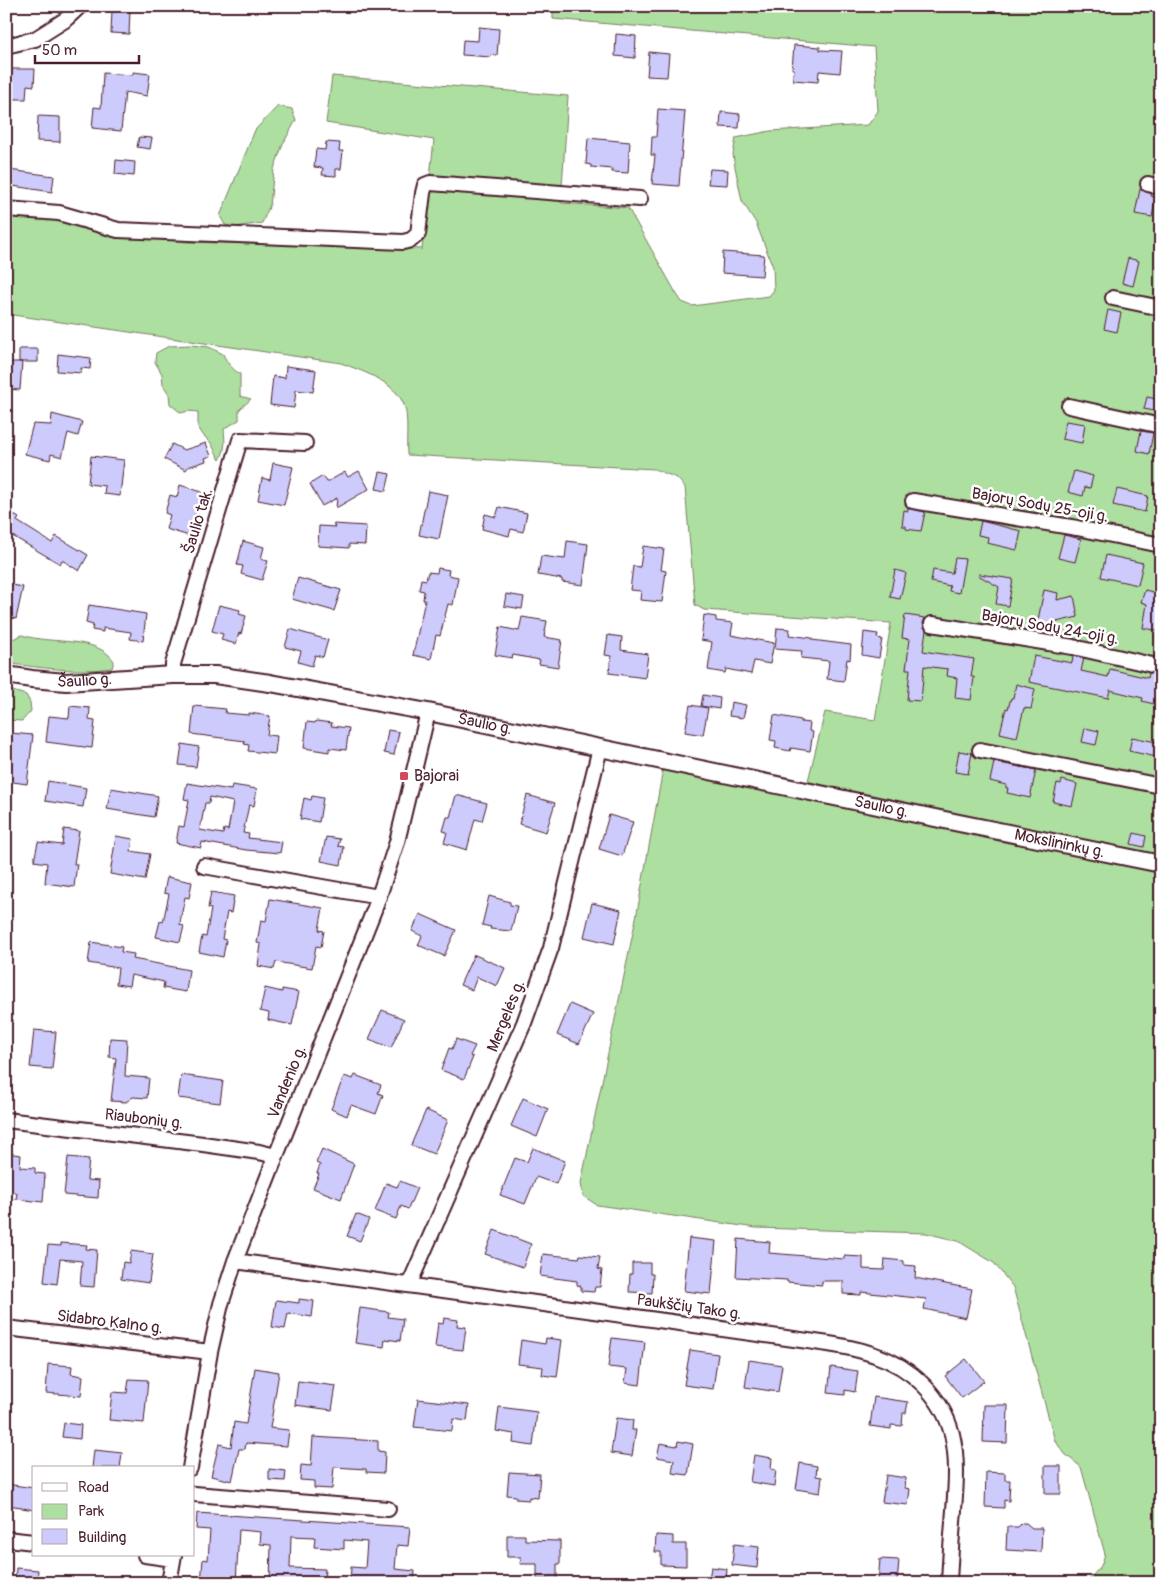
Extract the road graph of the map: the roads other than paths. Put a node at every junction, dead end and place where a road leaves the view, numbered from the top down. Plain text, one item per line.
1 (80, 6) edge
2 (6, 46) edge
3 (640, 199) dead end
4 (6, 209) edge
5 (1112, 298) dead end
6 (1161, 308) edge
7 (1069, 406) dead end
8 (1161, 426) edge
9 (305, 443) dead end
10 (913, 501) dead end
11 (1161, 545) edge
12 (932, 624) dead end
13 (1161, 667) edge
14 (173, 674) junction
15 (6, 675) edge
16 (428, 712) junction
17 (600, 748) junction
18 (980, 750) dead end
19 (1161, 786) edge
20 (959, 824) joint
21 (1161, 864) edge
22 (204, 866) dead end
23 (378, 897) junction
24 (6, 1120) edge
25 (276, 1156) junction
26 (235, 1261) junction
27 (408, 1285) junction
28 (6, 1328) edge
29 (210, 1352) junction
30 (190, 1466) edge
31 (195, 1494) edge
32 (388, 1509) dead end
33 (6, 1539) edge
34 (32, 1542) edge
35 (160, 1556) edge
36 (174, 1557) edge
37 (169, 1583) edge
38 (949, 1583) edge

1 - 2 street
3 - 4 street
5 - 6 street
7 - 8 street
9 - 14 street, Šaulio tak.
10 - 11 street, Bajorų Sodų 25-oji g.
12 - 13 street, Bajorų Sodų 24-oji g.
14 - 15 street, Šaulio g.
14 - 16 street, Šaulio g.
16 - 17 street, Šaulio g.
16 - 23 street, Vandenio g.
17 - 20 street, Šaulio g.
17 - 27 street, Mergelės g.
18 - 19 street
20 - 21 street, Mokslininkų g.
22 - 23 street
23 - 25 street, Vandenio g.
24 - 25 street, Riaubonių g.
25 - 26 street, Vandenio g.
26 - 27 street, Paukščių Tako g.
26 - 29 street, Vandenio g.
27 - 38 street, Paukščių Tako g.
28 - 29 street, Sidabro Kalno g.
29 - 30 street, Vandenio g.
31 - 32 street
33 - 34 street
35 - 36 street
36 - 37 street

